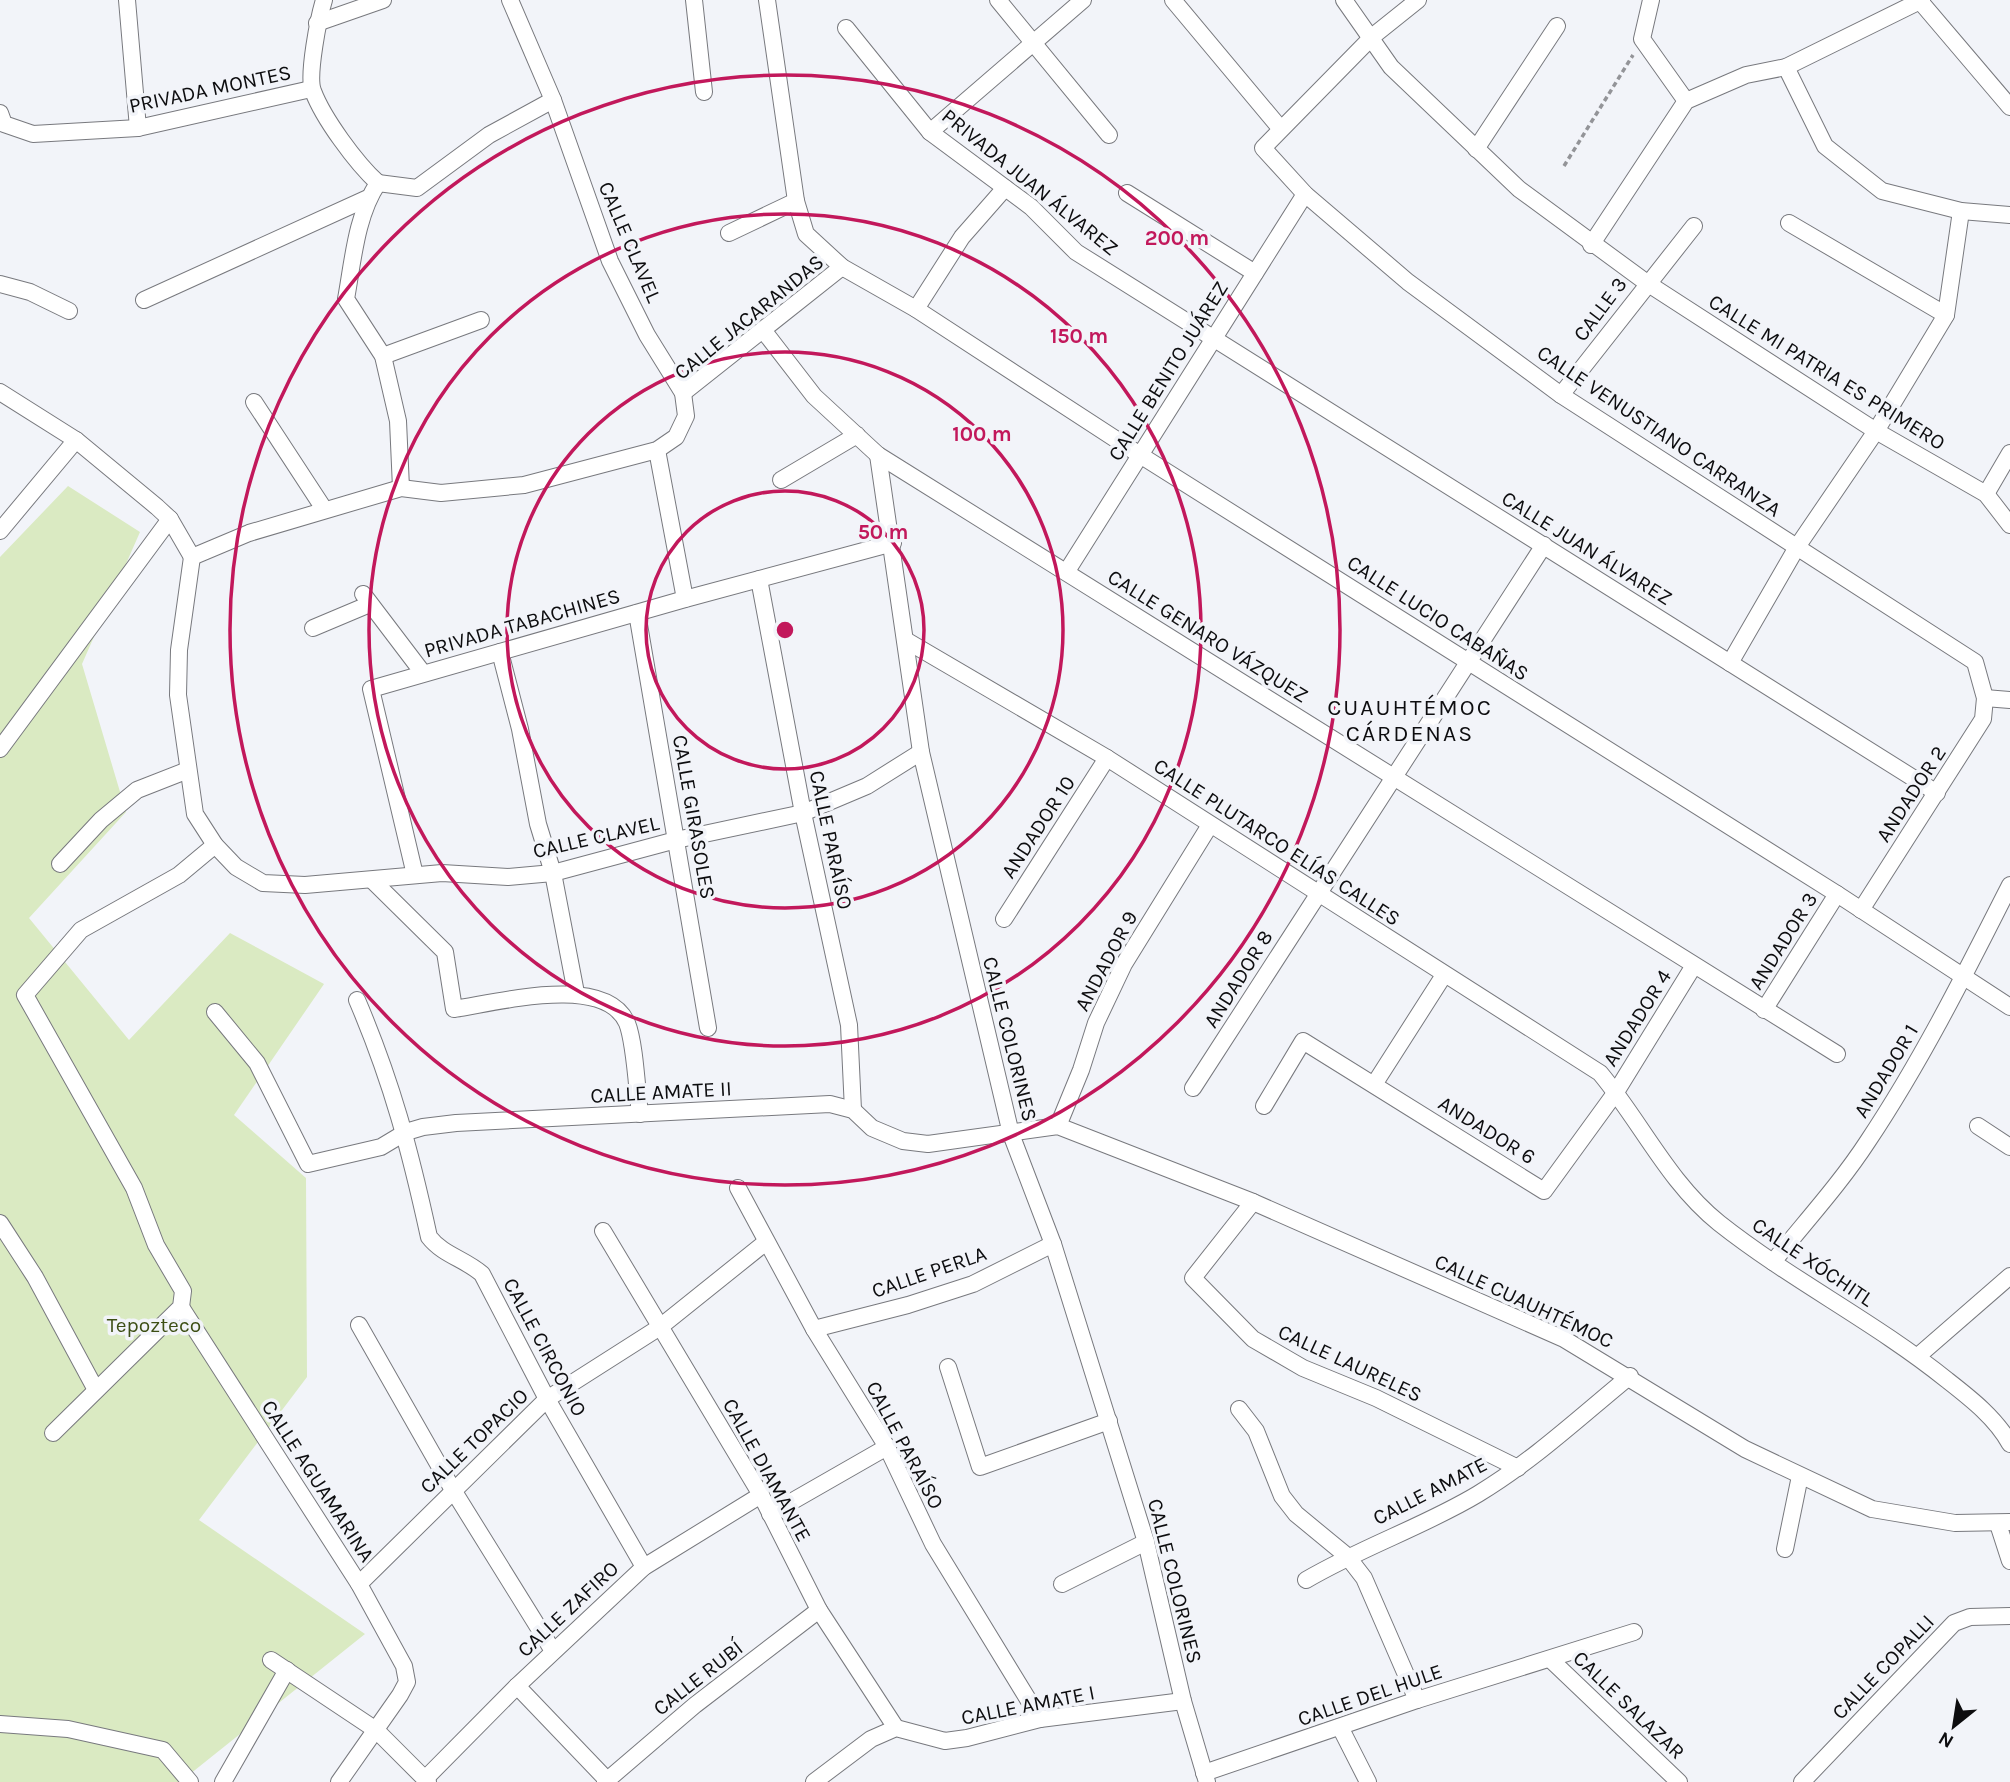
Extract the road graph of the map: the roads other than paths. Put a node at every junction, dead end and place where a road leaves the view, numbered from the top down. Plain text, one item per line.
1 (127, 0) edge
2 (324, 0) edge
3 (383, 0) edge
4 (510, 0) edge
5 (694, 0) edge
6 (767, 0) edge
7 (998, 0) edge
8 (1083, 0) edge
9 (1173, 0) edge
10 (1345, 0) edge
11 (1418, 0) edge
12 (1651, 0) edge
13 (1920, 0) edge
14 (317, 23) junction
15 (1557, 26) dead end
16 (846, 28) dead end
17 (1373, 36) junction
18 (1033, 43) junction
19 (1786, 67) junction
20 (312, 89) junction
21 (704, 92) dead end
22 (552, 100) junction
23 (1686, 101) junction
24 (2010, 107) edge
25 (0, 113) edge
26 (138, 128) junction
27 (1280, 128) junction
28 (930, 132) junction
29 (1109, 135) dead end
30 (1476, 149) junction
31 (378, 183) junction
32 (1005, 188) junction
33 (1127, 192) dead end
34 (1305, 194) junction
35 (369, 198) junction
36 (796, 201) junction
37 (1961, 211) junction
38 (2010, 215) edge
39 (1789, 223) dead end
40 (1694, 226) dead end
41 (729, 233) dead end
42 (1591, 245) junction
43 (842, 267) junction
44 (1255, 272) junction
45 (1647, 283) junction
46 (0, 284) edge
47 (144, 300) dead end
48 (916, 309) junction
49 (69, 311) dead end
50 (1946, 315) junction
51 (481, 320) dead end
52 (763, 330) junction
53 (1213, 339) junction
54 (383, 356) junction
55 (0, 392) edge
56 (683, 393) junction
57 (1561, 395) junction
58 (254, 402) dead end
59 (1876, 431) junction
60 (857, 435) junction
61 (76, 440) junction
62 (657, 450) junction
63 (2010, 453) edge
64 (878, 455) junction
65 (1140, 455) junction
66 (781, 480) dead end
67 (401, 488) junction
68 (1989, 497) junction
69 (2010, 506) edge
70 (324, 509) junction
71 (170, 519) junction
72 (2010, 525) edge
73 (0, 531) edge
74 (893, 543) junction
75 (1544, 545) junction
76 (1797, 547) junction
77 (192, 557) junction
78 (1066, 571) junction
79 (758, 579) junction
80 (685, 599) junction
81 (637, 613) junction
82 (313, 628) dead end
83 (907, 641) junction
84 (500, 652) junction
85 (1468, 662) junction
86 (1730, 663) junction
87 (424, 673) junction
88 (1985, 698) junction
89 (2010, 700) edge
90 (0, 749) edge
91 (921, 752) junction
92 (1107, 758) junction
93 (188, 770) junction
94 (1393, 777) junction
95 (1937, 793) junction
96 (803, 813) junction
97 (1210, 825) junction
98 (676, 840) junction
99 (215, 845) junction
100 (61, 864) dead end
101 (553, 873) junction
102 (415, 875) junction
103 (373, 881) junction
104 (2010, 885) edge
105 (1318, 892) junction
106 (1837, 894) junction
107 (1861, 909) junction
108 (1004, 919) dead end
109 (1693, 967) junction
110 (1444, 975) junction
111 (1963, 978) junction
112 (576, 993) junction
113 (357, 1000) dead end
114 (2010, 1007) edge
115 (1764, 1010) junction
116 (215, 1012) dead end
117 (708, 1028) dead end
118 (1837, 1054) dead end
119 (1375, 1083) junction
120 (1193, 1088) dead end
121 (1616, 1092) junction
122 (1264, 1106) dead end
123 (853, 1110) junction
124 (640, 1114) junction
125 (1058, 1126) junction
126 (1978, 1126) dead end
127 (406, 1132) junction
128 (1011, 1134) junction
129 (2010, 1147) edge
130 (738, 1188) dead end
131 (1252, 1202) junction
132 (0, 1223) edge
133 (603, 1231) dead end
134 (766, 1242) junction
135 (1053, 1244) junction
136 (1773, 1262) junction
137 (2010, 1276) edge
138 (181, 1307) junction
139 (359, 1325) dead end
140 (660, 1327) junction
141 (814, 1329) junction
142 (1917, 1356) junction
143 (948, 1367) dead end
144 (1630, 1376) junction
145 (96, 1390) junction
146 (547, 1399) junction
147 (1239, 1409) dead end
148 (1109, 1421) junction
149 (53, 1433) dead end
150 (2010, 1444) edge
151 (887, 1447) junction
152 (1518, 1468) junction
153 (1800, 1476) junction
154 (453, 1490) junction
155 (761, 1494) junction
156 (770, 1514) junction
157 (2004, 1523) edge
158 (1146, 1542) junction
159 (1785, 1549) dead end
160 (1348, 1556) junction
161 (2010, 1561) edge
162 (644, 1567) junction
163 (1307, 1580) dead end
164 (359, 1584) junction
165 (1062, 1584) dead end
166 (819, 1610) junction
167 (2010, 1616) edge
168 (1633, 1632) dead end
169 (553, 1651) junction
170 (1550, 1659) junction
171 (271, 1660) dead end
172 (288, 1670) junction
173 (517, 1686) junction
174 (1417, 1700) junction
175 (1183, 1701) junction
176 (1040, 1719) junction
177 (0, 1724) edge
178 (1340, 1727) junction
179 (896, 1728) junction
180 (376, 1730) junction
181 (1206, 1777) edge
182 (426, 1781) edge
183 (606, 1781) edge
184 (190, 1782) edge
185 (223, 1782) edge
186 (339, 1782) edge
187 (814, 1782) edge
188 (1368, 1782) edge
189 (1679, 1782) edge
190 (1802, 1782) edge

1 - 26 street
2 - 14 street
3 - 14 street
4 - 22 street, CALLE CLAVEL
5 - 21 street
6 - 36 street, CALLE LUCIO CABAÑAS
7 - 18 street
8 - 18 street
9 - 27 street
10 - 17 street, CALLE MI PATRIA ES PRIMERO
11 - 17 street
12 - 23 street
13 - 19 street
13 - 24 street
14 - 20 street
15 - 30 street
16 - 28 street, PRIVADA JUAN ÁLVAREZ
17 - 27 street
17 - 30 street, CALLE MI PATRIA ES PRIMERO
18 - 28 street
18 - 29 street
19 - 23 street
19 - 37 street
20 - 26 street, PRIVADA MONTES
20 - 31 street
22 - 31 street
22 - 56 street, CALLE CLAVEL
23 - 42 street
25 - 26 street, PRIVADA MONTES
27 - 34 street, CALLE VENUSTIANO CARRANZA
28 - 32 street, PRIVADA JUAN ÁLVAREZ
30 - 42 street, CALLE MI PATRIA ES PRIMERO
31 - 35 street
32 - 48 street
32 - 53 street, PRIVADA JUAN ÁLVAREZ
33 - 44 street
34 - 44 street, CALLE BENITO JUÁREZ
34 - 57 street, CALLE VENUSTIANO CARRANZA
35 - 47 street
35 - 54 street
36 - 41 street
36 - 43 street, CALLE LUCIO CABAÑAS
37 - 38 street
37 - 50 street
39 - 50 street
40 - 45 street, CALLE 3
42 - 45 street, CALLE MI PATRIA ES PRIMERO
43 - 48 street, CALLE LUCIO CABAÑAS
43 - 52 street, CALLE JACARANDAS
44 - 53 street, CALLE BENITO JUÁREZ
45 - 57 street, CALLE 3
45 - 59 street, CALLE MI PATRIA ES PRIMERO
46 - 49 street
48 - 65 street, CALLE LUCIO CABAÑAS
50 - 59 street
51 - 54 street
52 - 56 street, CALLE JACARANDAS
52 - 60 street
53 - 65 street, CALLE BENITO JUÁREZ
53 - 75 street, CALLE JUAN ÁLVAREZ
54 - 67 street
55 - 61 street
56 - 62 street, CALLE JACARANDAS
57 - 76 street, CALLE VENUSTIANO CARRANZA
58 - 70 street
59 - 68 street, CALLE MI PATRIA ES PRIMERO
59 - 76 street
60 - 64 street
60 - 66 street
61 - 71 street
61 - 73 street
62 - 67 street, CALLE JACARANDAS
62 - 80 street
63 - 68 street
64 - 74 street, CALLE COLORINES
64 - 78 street, CALLE GENARO VÁZQUEZ
65 - 78 street, CALLE BENITO JUÁREZ
65 - 85 street, CALLE LUCIO CABAÑAS
67 - 70 street, CALLE JACARANDAS
68 - 69 street
68 - 72 street
70 - 77 street, CALLE JACARANDAS
71 - 77 street
71 - 90 street
74 - 79 street, PRIVADA TABACHINES
74 - 83 street, CALLE COLORINES
75 - 85 street, ANDADOR 8
75 - 86 street, CALLE JUAN ÁLVAREZ
76 - 86 street
76 - 88 street, CALLE VENUSTIANO CARRANZA
77 - 93 street
78 - 94 street, CALLE GENARO VÁZQUEZ
79 - 80 street, PRIVADA TABACHINES
79 - 96 street, CALLE PARAÍSO
80 - 81 street, PRIVADA TABACHINES
81 - 84 street, PRIVADA TABACHINES
81 - 98 street, CALLE GIRASOLES
82 - 87 street
83 - 91 street, CALLE COLORINES
83 - 92 street, CALLE PLUTARCO ELÍAS CALLES
84 - 87 street, PRIVADA TABACHINES
84 - 101 street
85 - 94 street, ANDADOR 8
85 - 106 street, CALLE LUCIO CABAÑAS
86 - 95 street, CALLE JUAN ÁLVAREZ
87 - 102 street, PRIVADA TABACHINES
88 - 89 street
88 - 95 street, ANDADOR 2
91 - 96 street, CALLE CLAVEL
91 - 128 street, CALLE COLORINES
92 - 97 street, CALLE PLUTARCO ELÍAS CALLES
92 - 108 street, ANDADOR 10
93 - 99 street
93 - 100 street
94 - 105 street, ANDADOR 8
94 - 109 street, CALLE GENARO VÁZQUEZ
95 - 107 street, ANDADOR 2
96 - 98 street, CALLE CLAVEL
96 - 123 street, CALLE PARAÍSO
97 - 105 street, CALLE PLUTARCO ELÍAS CALLES
97 - 125 street, ANDADOR 9
98 - 101 street, CALLE CLAVEL
98 - 117 street, CALLE GIRASOLES
99 - 103 street, CALLE CLAVEL
99 - 138 street, CALLE AGUAMARINA
101 - 102 street, CALLE CLAVEL
101 - 112 street
102 - 103 street, CALLE CLAVEL
103 - 112 street
104 - 111 street, ANDADOR 1
105 - 110 street, CALLE PLUTARCO ELÍAS CALLES
105 - 120 street, ANDADOR 8
106 - 107 street, CALLE LUCIO CABAÑAS
106 - 115 street, ANDADOR 3
107 - 111 street, CALLE LUCIO CABAÑAS
109 - 115 street, CALLE GENARO VÁZQUEZ
109 - 121 street, ANDADOR 4
110 - 119 street
110 - 121 street, CALLE PLUTARCO ELÍAS CALLES
111 - 114 street, CALLE LUCIO CABAÑAS
111 - 136 street, ANDADOR 1
112 - 124 street
113 - 127 street, CALLE CIRCONIO
115 - 118 street, CALLE GENARO VÁZQUEZ
116 - 127 street, CALLE AMATE II
119 - 121 street, ANDADOR 6
119 - 122 street, ANDADOR 6
121 - 136 street, CALLE XÓCHITL
123 - 124 street, CALLE AMATE II
123 - 128 street, CALLE AMATE II
124 - 127 street, CALLE AMATE II
125 - 128 street
125 - 131 street, CALLE CUAUHTÉMOC
126 - 129 street
127 - 146 street, CALLE CIRCONIO
128 - 135 street, CALLE COLORINES
130 - 134 street, CALLE PARAÍSO
131 - 144 street, CALLE CUAUHTÉMOC
131 - 152 street, CALLE LAURELES
132 - 145 street
133 - 140 street, CALLE DIAMANTE
134 - 140 street, CALLE TOPACIO
134 - 141 street, CALLE PARAÍSO
135 - 141 street, CALLE PERLA
135 - 148 street, CALLE COLORINES
136 - 142 street, CALLE XÓCHITL
137 - 142 street
138 - 145 street
138 - 164 street, CALLE AGUAMARINA
139 - 154 street
140 - 146 street, CALLE TOPACIO
140 - 155 street, CALLE DIAMANTE
141 - 151 street, CALLE PARAÍSO
142 - 150 street, CALLE XÓCHITL
143 - 148 street
144 - 152 street, CALLE AMATE
144 - 153 street, CALLE CUAUHTÉMOC
145 - 149 street
146 - 154 street, CALLE TOPACIO
146 - 162 street, CALLE CIRCONIO
147 - 160 street
148 - 158 street, CALLE COLORINES
151 - 156 street
151 - 176 street, CALLE PARAÍSO
152 - 160 street, CALLE AMATE
153 - 157 street, CALLE CUAUHTÉMOC
153 - 159 street
154 - 164 street, CALLE TOPACIO
154 - 169 street
155 - 156 street, CALLE DIAMANTE
155 - 162 street, CALLE ZAFIRO
156 - 166 street, CALLE DIAMANTE
157 - 161 street
158 - 165 street
158 - 175 street, CALLE COLORINES
160 - 163 street, CALLE AMATE
160 - 174 street
162 - 169 street, CALLE ZAFIRO
164 - 180 street, CALLE AGUAMARINA
166 - 179 street, CALLE DIAMANTE
166 - 183 street, CALLE RUBÍ
167 - 190 street, CALLE COPALLI
168 - 170 street, CALLE DEL HULE
169 - 173 street, CALLE ZAFIRO
170 - 174 street, CALLE DEL HULE
170 - 189 street, CALLE SALAZAR
171 - 172 street
172 - 180 street
172 - 185 street
173 - 182 street, CALLE ZAFIRO
173 - 183 street
174 - 178 street, CALLE DEL HULE
175 - 176 street, CALLE AMATE I
175 - 181 street, CALLE COLORINES
176 - 179 street, CALLE AMATE I
177 - 184 street
178 - 181 street, CALLE DEL HULE
178 - 188 street
179 - 187 street
180 - 182 street
180 - 186 street

